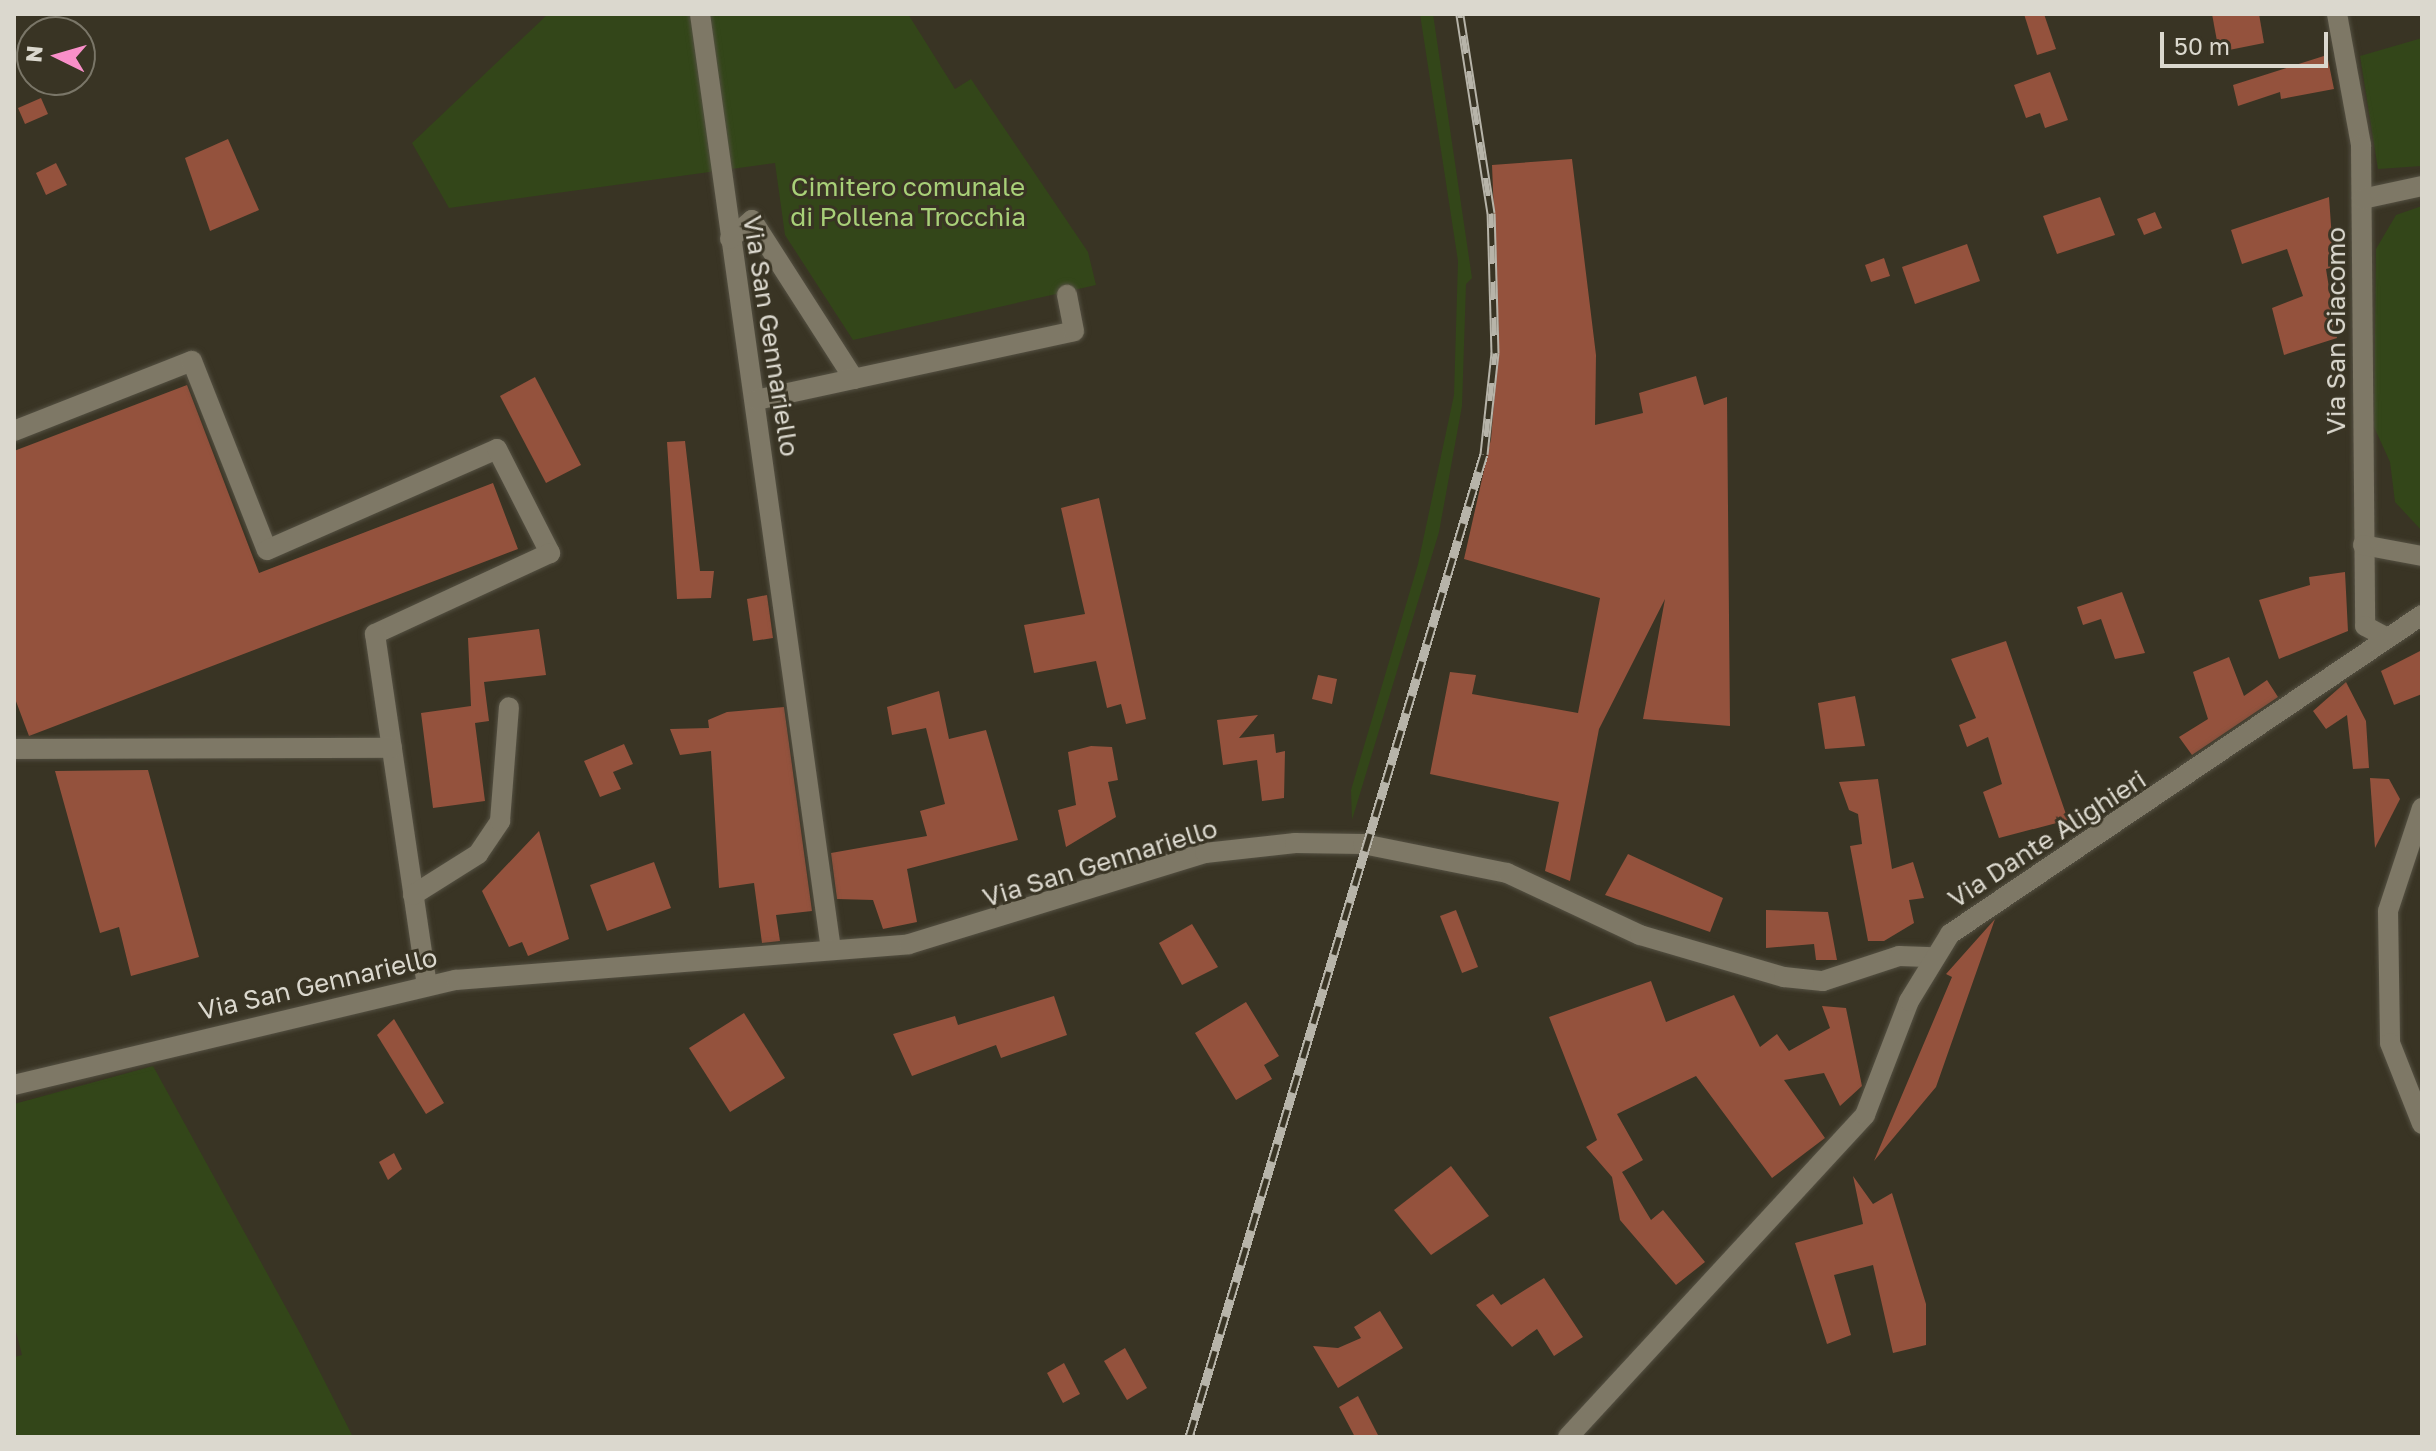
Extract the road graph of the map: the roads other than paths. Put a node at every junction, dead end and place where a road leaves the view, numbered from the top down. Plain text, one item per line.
1 (700, 14) edge
2 (2337, 14) edge
3 (2422, 186) edge
4 (2362, 199) junction
5 (730, 239) junction
6 (1067, 295) dead end
7 (854, 379) junction
8 (756, 400) junction
9 (14, 431) edge
10 (2363, 545) junction
11 (2422, 556) edge
12 (2422, 615) edge
13 (2365, 626) junction
14 (2386, 637) junction
15 (2344, 670) junction
16 (509, 707) dead end
17 (392, 748) junction
18 (14, 749) edge
19 (2422, 808) edge
20 (413, 895) junction
21 (831, 950) junction
22 (1934, 957) junction
23 (427, 985) junction
24 (14, 1085) edge
25 (2422, 1124) edge
26 (1568, 1437) edge

1 - 5 street, Via San Gennariello
2 - 4 street, Via San Giacomo
3 - 4 street
4 - 10 street, Via San Giacomo
5 - 7 street
5 - 8 street, Via San Gennariello
6 - 7 street
7 - 8 street
8 - 21 street, Via San Gennariello
9 - 17 street
10 - 11 street
10 - 13 street, Via San Giacomo
12 - 14 street, Via Dante Alighieri
13 - 14 street
13 - 15 street
14 - 15 street, Via Dante Alighieri
15 - 22 street, Via Dante Alighieri
16 - 20 street
17 - 18 street
17 - 20 street
19 - 25 street
20 - 23 street
21 - 22 street, Via San Gennariello
21 - 23 street, Via San Gennariello
22 - 26 street, Via Dante Alighieri
23 - 24 street, Via San Gennariello

